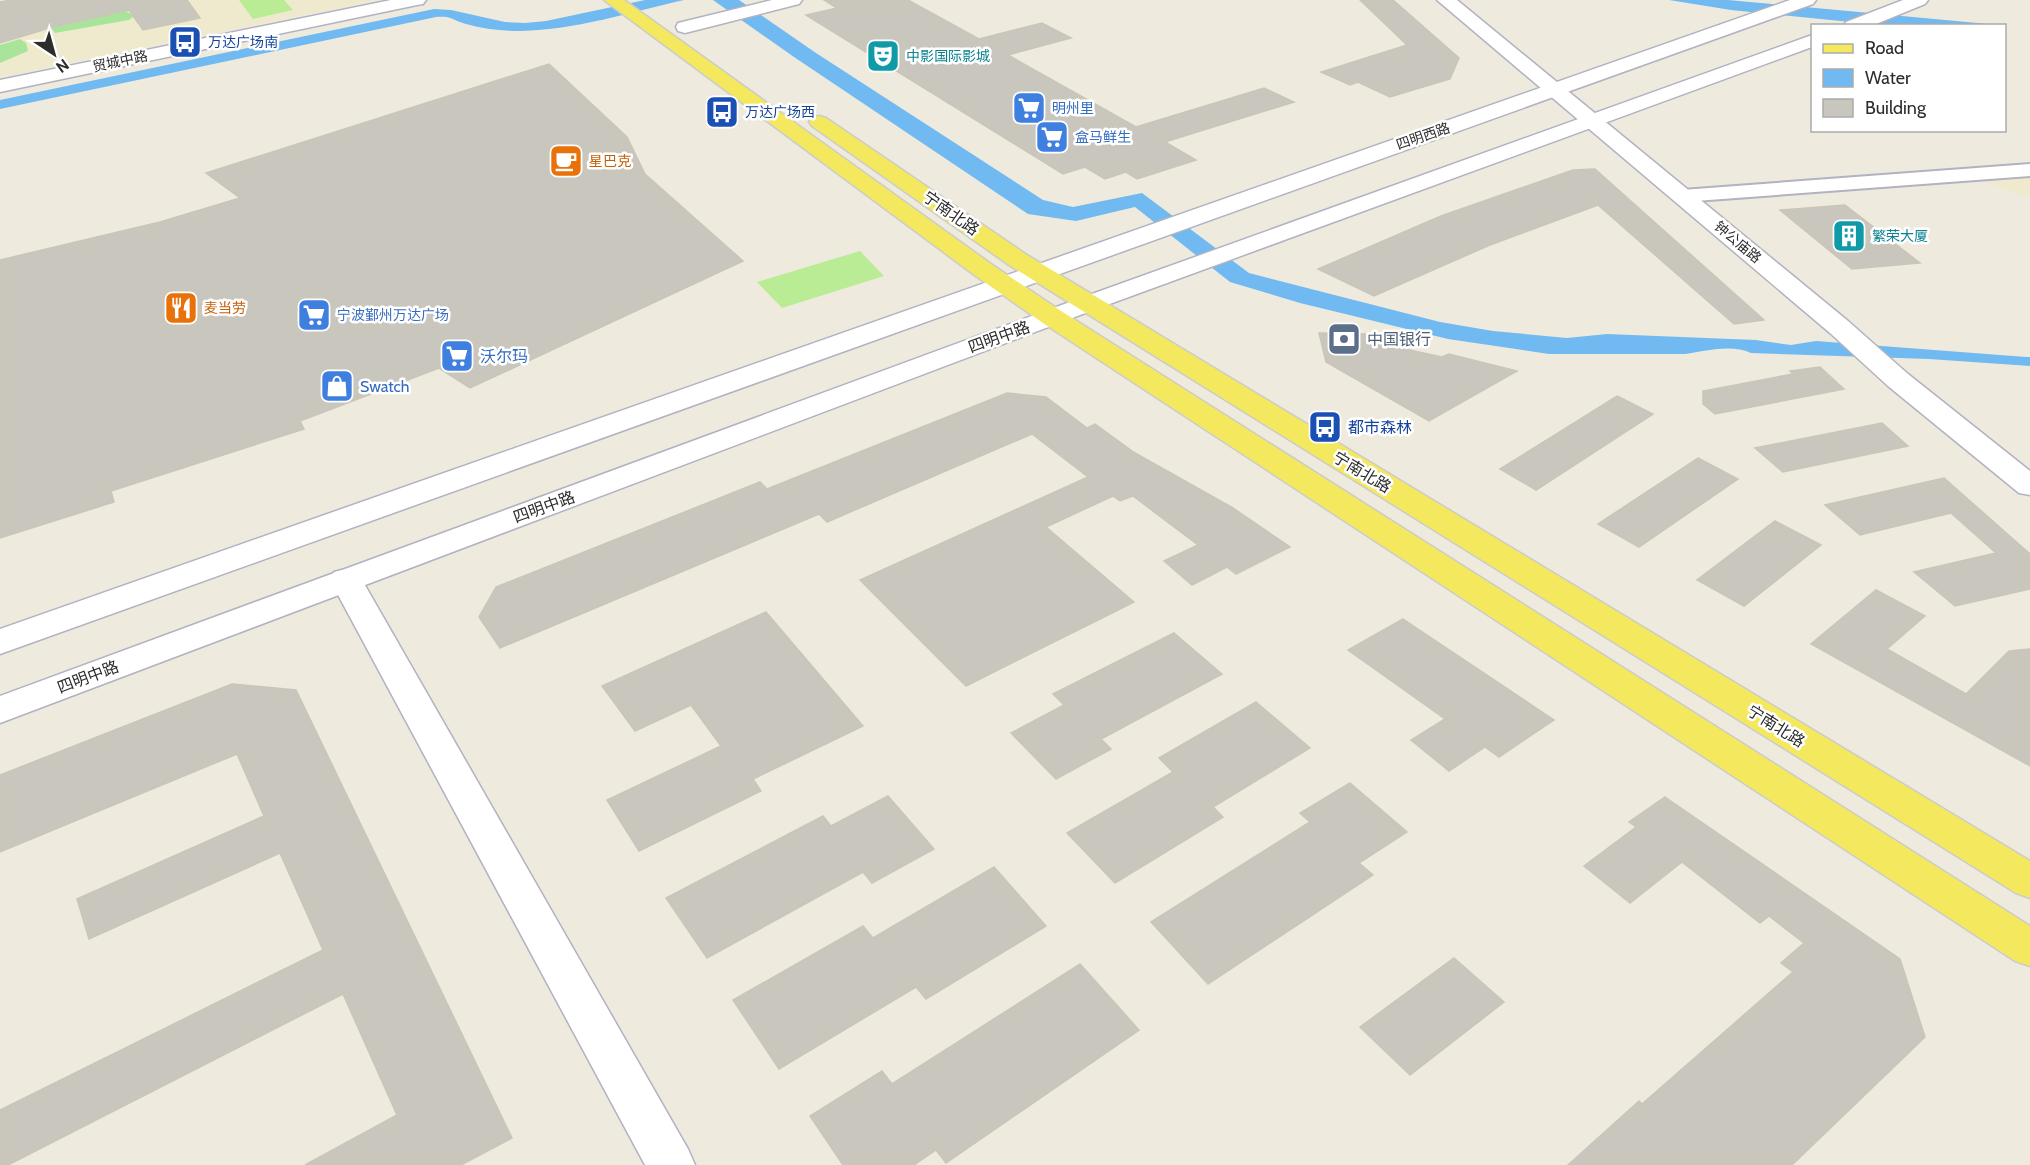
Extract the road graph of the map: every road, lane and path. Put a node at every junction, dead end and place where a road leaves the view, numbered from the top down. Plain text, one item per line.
1 (417, 0) edge
2 (613, 0) edge
3 (793, 0) edge
4 (1446, 0) edge
5 (1807, 0) edge
6 (1919, 0) edge
7 (667, 13) dead end
8 (1857, 24) edge
9 (685, 27) junction
10 (704, 40) dead end
11 (1811, 41) edge
12 (0, 86) edge
13 (1554, 90) junction
14 (803, 111) dead end
15 (1594, 122) junction
16 (2030, 170) edge
17 (1682, 196) junction
18 (1040, 273) junction
19 (1006, 285) junction
20 (1087, 304) junction
21 (1052, 317) junction
22 (2030, 486) edge
23 (346, 580) junction
24 (0, 642) edge
25 (0, 710) edge
26 (2030, 881) edge
27 (2030, 948) edge
28 (671, 1165) edge

1 - 12 main road, 贸城中路
2 - 19 main road, 宁南北路
3 - 9 main road
4 - 13 main road, 钟公庙路
5 - 13 main road, 四明西路
6 - 8 main road
7 - 9 main road
9 - 10 main road
11 - 15 main road
13 - 15 main road, 钟公庙路
13 - 18 main road, 四明西路
14 - 18 main road, 宁南北路
15 - 17 main road, 钟公庙路
15 - 20 main road
16 - 17 street
17 - 22 main road, 钟公庙路
18 - 19 main road
18 - 20 main road, 宁南北路
19 - 21 main road, 宁南北路
19 - 24 main road
20 - 21 main road, 四明中路
20 - 26 main road, 宁南北路
21 - 23 main road, 四明中路
21 - 27 main road
23 - 25 main road, 四明中路
23 - 28 main road

